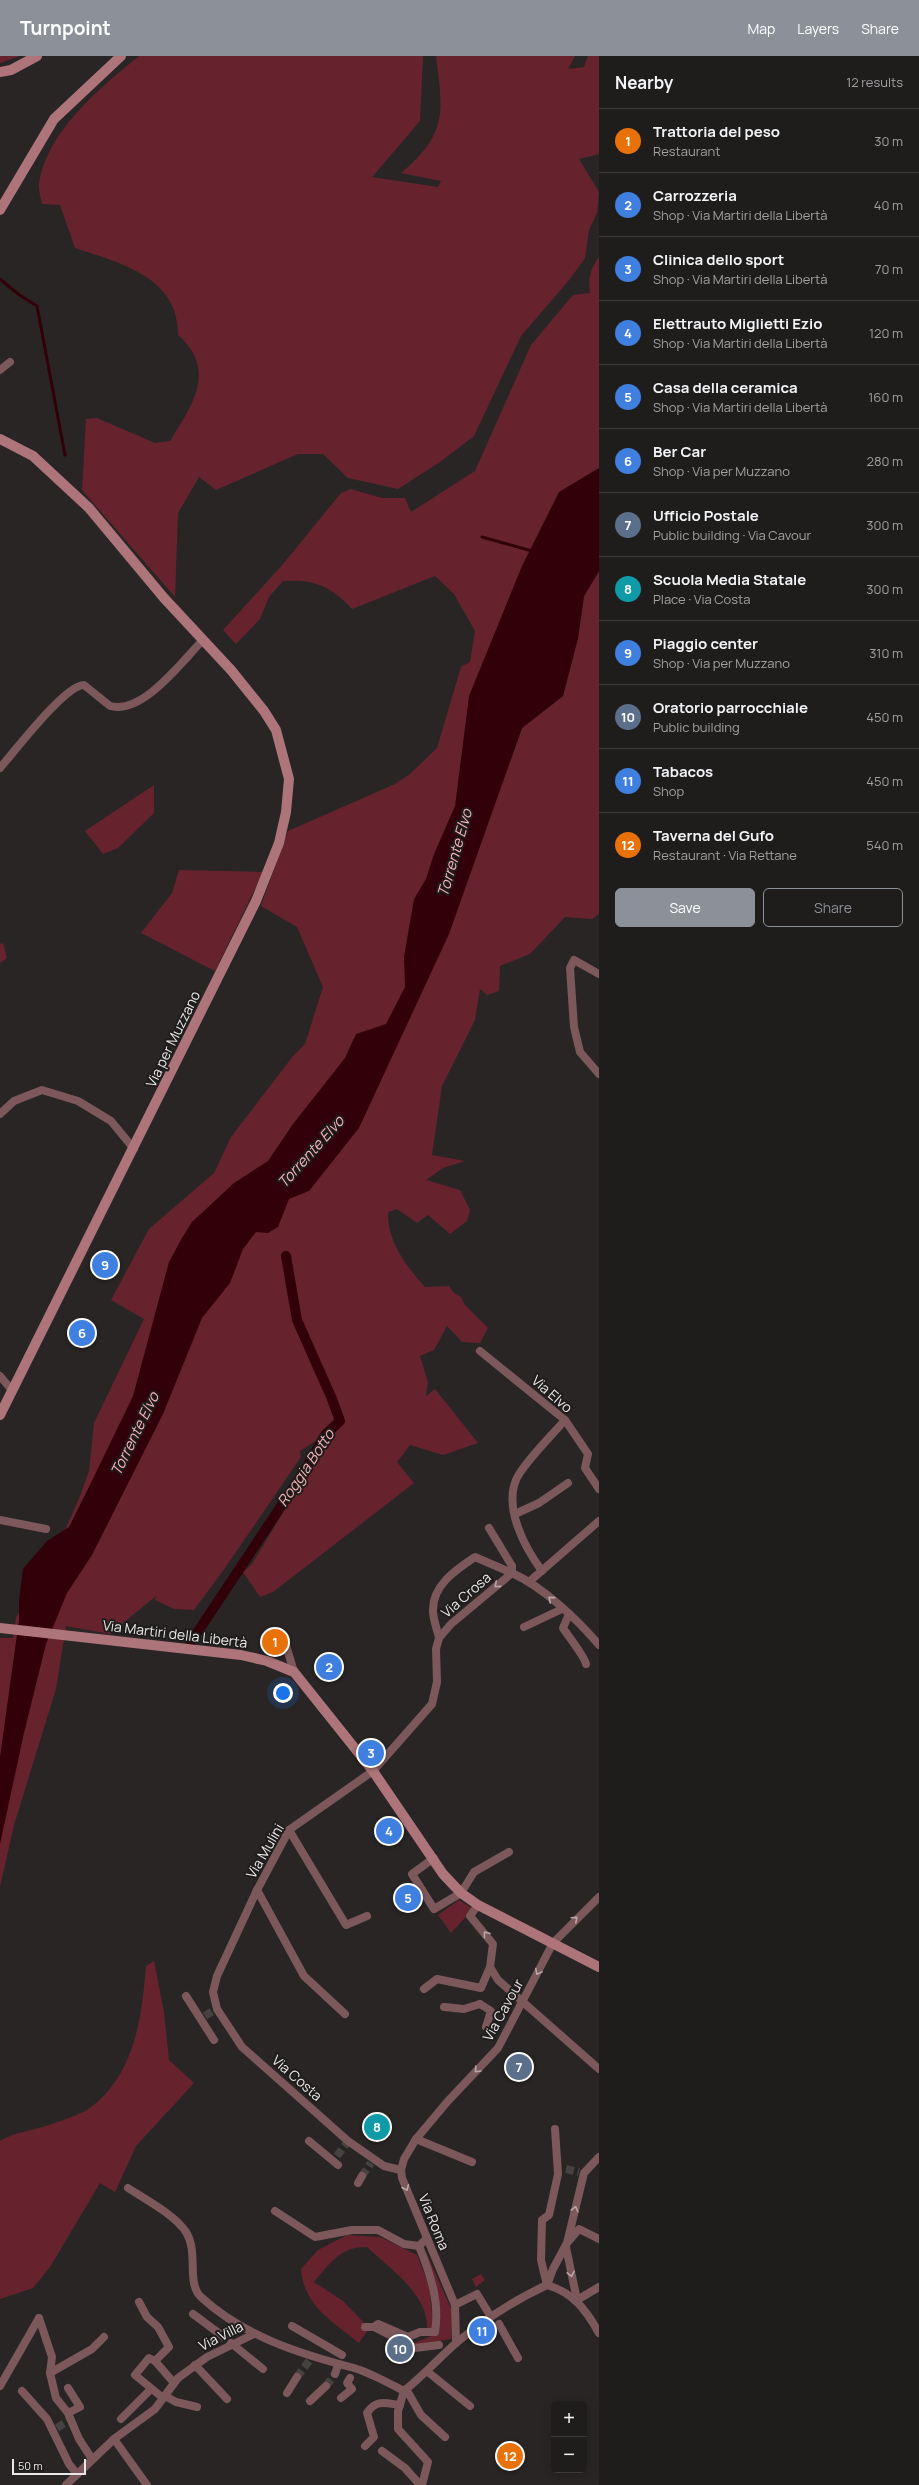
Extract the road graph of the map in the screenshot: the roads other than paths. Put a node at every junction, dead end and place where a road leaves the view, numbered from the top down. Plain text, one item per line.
1 (38, 56) edge
2 (121, 56) edge
3 (0, 72) edge
4 (0, 210) edge
5 (10, 362) dead end
6 (0, 370) edge
7 (0, 439) edge
8 (203, 640) junction
9 (0, 768) edge
10 (599, 974) edge
11 (599, 1074) edge
12 (0, 1114) edge
13 (134, 1149) junction
14 (480, 1350) dead end
15 (0, 1376) edge
16 (12, 1390) junction
17 (0, 1415) edge
18 (565, 1420) junction
19 (568, 1483) dead end
20 (599, 1489) edge
21 (516, 1514) junction
22 (0, 1520) edge
23 (599, 1521) edge
24 (489, 1528) dead end
25 (46, 1529) dead end
26 (542, 1571) junction
27 (512, 1573) junction
28 (530, 1581) junction
29 (566, 1612) junction
30 (524, 1627) dead end
31 (0, 1628) edge
32 (439, 1638) junction
33 (285, 1642) dead end
34 (599, 1645) edge
35 (586, 1664) dead end
36 (294, 1672) junction
37 (373, 1771) junction
38 (289, 1830) junction
39 (509, 1852) dead end
40 (434, 1858) junction
41 (257, 1890) junction
42 (461, 1892) junction
43 (599, 1897) edge
44 (478, 1905) junction
45 (367, 1916) dead end
46 (553, 1943) junction
47 (490, 1967) junction
48 (599, 1967) edge
49 (217, 1976) joint
50 (424, 1989) dead end
51 (481, 1993) dead end
52 (186, 1996) dead end
53 (522, 2001) junction
54 (480, 2004) junction
55 (444, 2008) dead end
56 (345, 2014) dead end
57 (486, 2027) dead end
58 (214, 2040) dead end
59 (599, 2069) edge
60 (555, 2129) dead end
61 (416, 2139) junction
62 (309, 2141) dead end
63 (599, 2157) edge
64 (336, 2160) dead end
65 (472, 2162) dead end
66 (401, 2170) junction
67 (128, 2188) dead end
68 (275, 2212) dead end
69 (427, 2238) junction
70 (599, 2239) edge
71 (566, 2245) junction
72 (419, 2246) junction
73 (547, 2286) junction
74 (599, 2287) edge
75 (577, 2300) junction
76 (139, 2302) dead end
77 (455, 2306) junction
78 (193, 2314) dead end
79 (495, 2319) junction
80 (292, 2326) dead end
81 (365, 2327) dead end
82 (374, 2327) junction
83 (599, 2333) edge
84 (254, 2334) junction
85 (104, 2337) dead end
86 (229, 2341) junction
87 (456, 2343) junction
88 (440, 2345) dead end
89 (518, 2358) dead end
90 (155, 2361) junction
91 (195, 2365) junction
92 (338, 2365) junction
93 (349, 2367) junction
94 (263, 2368) dead end
95 (428, 2372) junction
96 (50, 2373) junction
97 (335, 2374) tunnel mouth
98 (297, 2377) tunnel mouth
99 (174, 2383) junction
100 (0, 2386) edge
101 (326, 2386) tunnel mouth
102 (68, 2388) dead end
103 (151, 2389) junction
104 (405, 2390) junction
105 (22, 2391) dead end
106 (287, 2393) dead end
107 (164, 2397) junction
108 (227, 2398) dead end
109 (340, 2398) dead end
110 (310, 2401) dead end
111 (400, 2405) junction
112 (470, 2406) dead end
113 (197, 2407) dead end
114 (68, 2418) junction
115 (121, 2419) dead end
116 (445, 2437) dead end
117 (114, 2439) junction
118 (365, 2446) dead end
119 (382, 2451) dead end
120 (92, 2459) junction
121 (77, 2474) junction
122 (66, 2485) edge
123 (147, 2485) edge
124 (421, 2485) edge

1 - 3 street
2 - 4 street
5 - 6 street
7 - 8 street, Via per Muzzano
8 - 9 street
8 - 13 street, Via per Muzzano
10 - 11 street
12 - 13 street
13 - 16 street, Via per Muzzano
14 - 18 street, Via Elvo
15 - 16 street
16 - 17 street, Via per Muzzano
18 - 20 street, Via Elvo
18 - 21 street
19 - 21 street
21 - 26 street
22 - 25 street
23 - 26 street
24 - 27 street
26 - 28 street
27 - 28 street, Via Crosa
27 -> 32 street, Via Crosa
27 - 32 street, Via Crosa
29 -> 28 street, Via Crosa
29 - 30 street
29 - 34 street, Via Crosa
29 - 35 street
31 - 36 street, Via Martiri della Libertà
32 - 37 street, Via Crosa
33 - 36 street
36 - 37 street, Via Martiri della Libertà
37 - 38 street, Via Mulini
37 - 40 street, Via Martiri della Libertà
38 - 41 street, Via Mulini
38 - 45 street
39 - 42 street
40 - 42 street, Via Martiri della Libertà
40 - 42 street
41 - 49 street, Via Mulini
41 - 56 street
42 - 44 street, Via Martiri della Libertà
46 -> 43 street, Via Cavour
44 - 46 street, Via Martiri della Libertà
47 -> 44 street
46 - 48 street, Via Martiri della Libertà
46 -> 53 street, Via Cavour
47 - 50 street
47 - 53 street
49 - 66 street, Via Costa
51 - 54 street
52 - 58 street
53 - 59 street
53 -> 61 street, Via Cavour
54 - 55 street
54 - 57 street
60 - 73 street
61 - 65 street
61 - 66 street
62 - 64 street
71 -> 63 street
66 -> 69 street, Via Roma
67 - 84 street
68 - 72 street
69 - 72 street
69 - 77 street, Via Roma
70 - 71 street
71 - 73 street
71 -> 75 street
72 - 82 street
73 - 75 street
73 - 79 street
74 - 75 street
75 - 83 street
76 - 90 street
77 - 79 street
77 - 87 street, Via Roma
78 - 86 street
79 - 87 street
79 - 89 street
80 - 93 street
81 - 82 street
82 - 88 street
84 - 86 street, Via Villa
84 - 92 street, Via Villa
85 - 96 street
86 - 91 street, Via Villa
86 - 94 street
87 - 95 street
90 - 99 street
90 - 103 street
91 - 99 street, Via Villa
91 - 108 street
92 - 93 street, Via Villa
92 - 97 street
93 - 104 street, Via Villa
93 - 109 street
95 - 104 street
95 - 112 street
96 - 100 street
96 - 114 street
98 - 106 street
99 - 107 street, Via Villa
101 - 110 street
102 - 114 street
103 - 107 street
103 - 115 street
104 - 111 street
104 - 116 street
105 - 121 street
107 - 113 street
107 - 117 street, Via Villa
111 - 118 street
111 - 124 street
114 - 120 street
117 - 120 street, Via Villa
117 - 123 street
119 - 124 street
120 - 121 street, Via Villa
121 - 122 street, Via Villa

